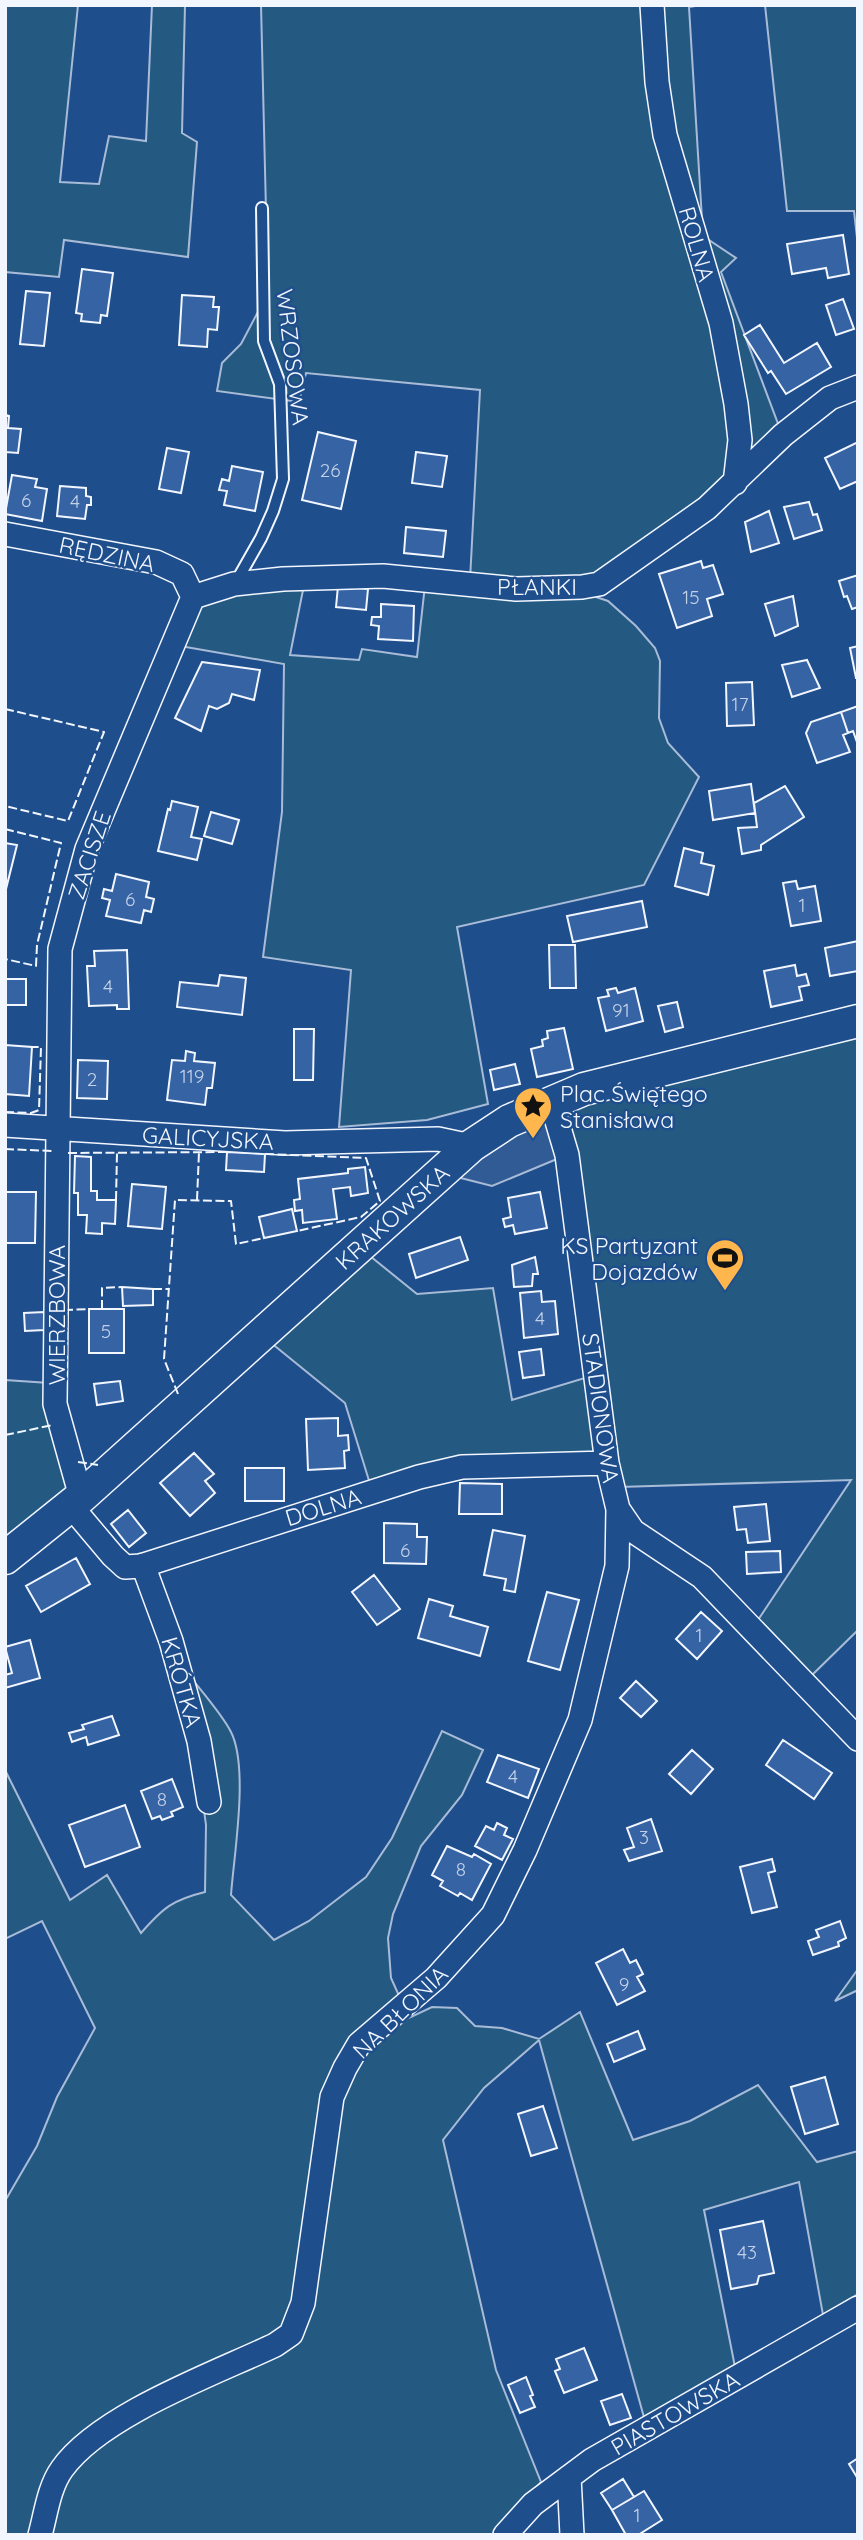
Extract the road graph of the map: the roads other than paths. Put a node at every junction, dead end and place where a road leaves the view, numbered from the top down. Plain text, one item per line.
1 (652, 5) edge
2 (262, 208) dead end
3 (858, 387) edge
4 (735, 483) junction
5 (5, 534) edge
6 (234, 584) junction
7 (193, 597) junction
8 (858, 1021) edge
9 (551, 1101) junction
10 (5, 1125) edge
11 (60, 1130) junction
12 (460, 1156) junction
13 (607, 1463) junction
14 (76, 1501) junction
15 (618, 1509) junction
16 (5, 1558) edge
17 (143, 1565) junction
18 (858, 1740) edge
19 (209, 1802) dead end
20 (858, 2308) edge
21 (569, 2477) junction
22 (40, 2535) edge
23 (505, 2535) edge
24 (572, 2535) edge

1 - 4 street, ROLNA
2 - 6 lane, WRZOSOWA
3 - 4 street, PŁANKI
4 - 6 street, PŁANKI
5 - 7 street, RĘDZINA
6 - 7 street, PŁANKI
7 - 11 street, ZACISZE
8 - 9 street, KRAKOWSKA
9 - 12 street, KRAKOWSKA
9 - 13 street, STADIONOWA
10 - 11 street, GALICYJSKA
11 - 12 street, GALICYJSKA
11 - 14 street, WIERZBOWA
12 - 14 street, KRAKOWSKA
13 - 15 street, STADIONOWA
13 - 17 street, DOLNA
14 - 16 street, KRAKOWSKA
14 - 17 street
15 - 18 street, STADIONOWA
15 - 22 street, NA BŁONIA
17 - 19 street, KRÓTKA
20 - 21 street, PIASTOWSKA
21 - 23 street, PIASTOWSKA
21 - 24 street

